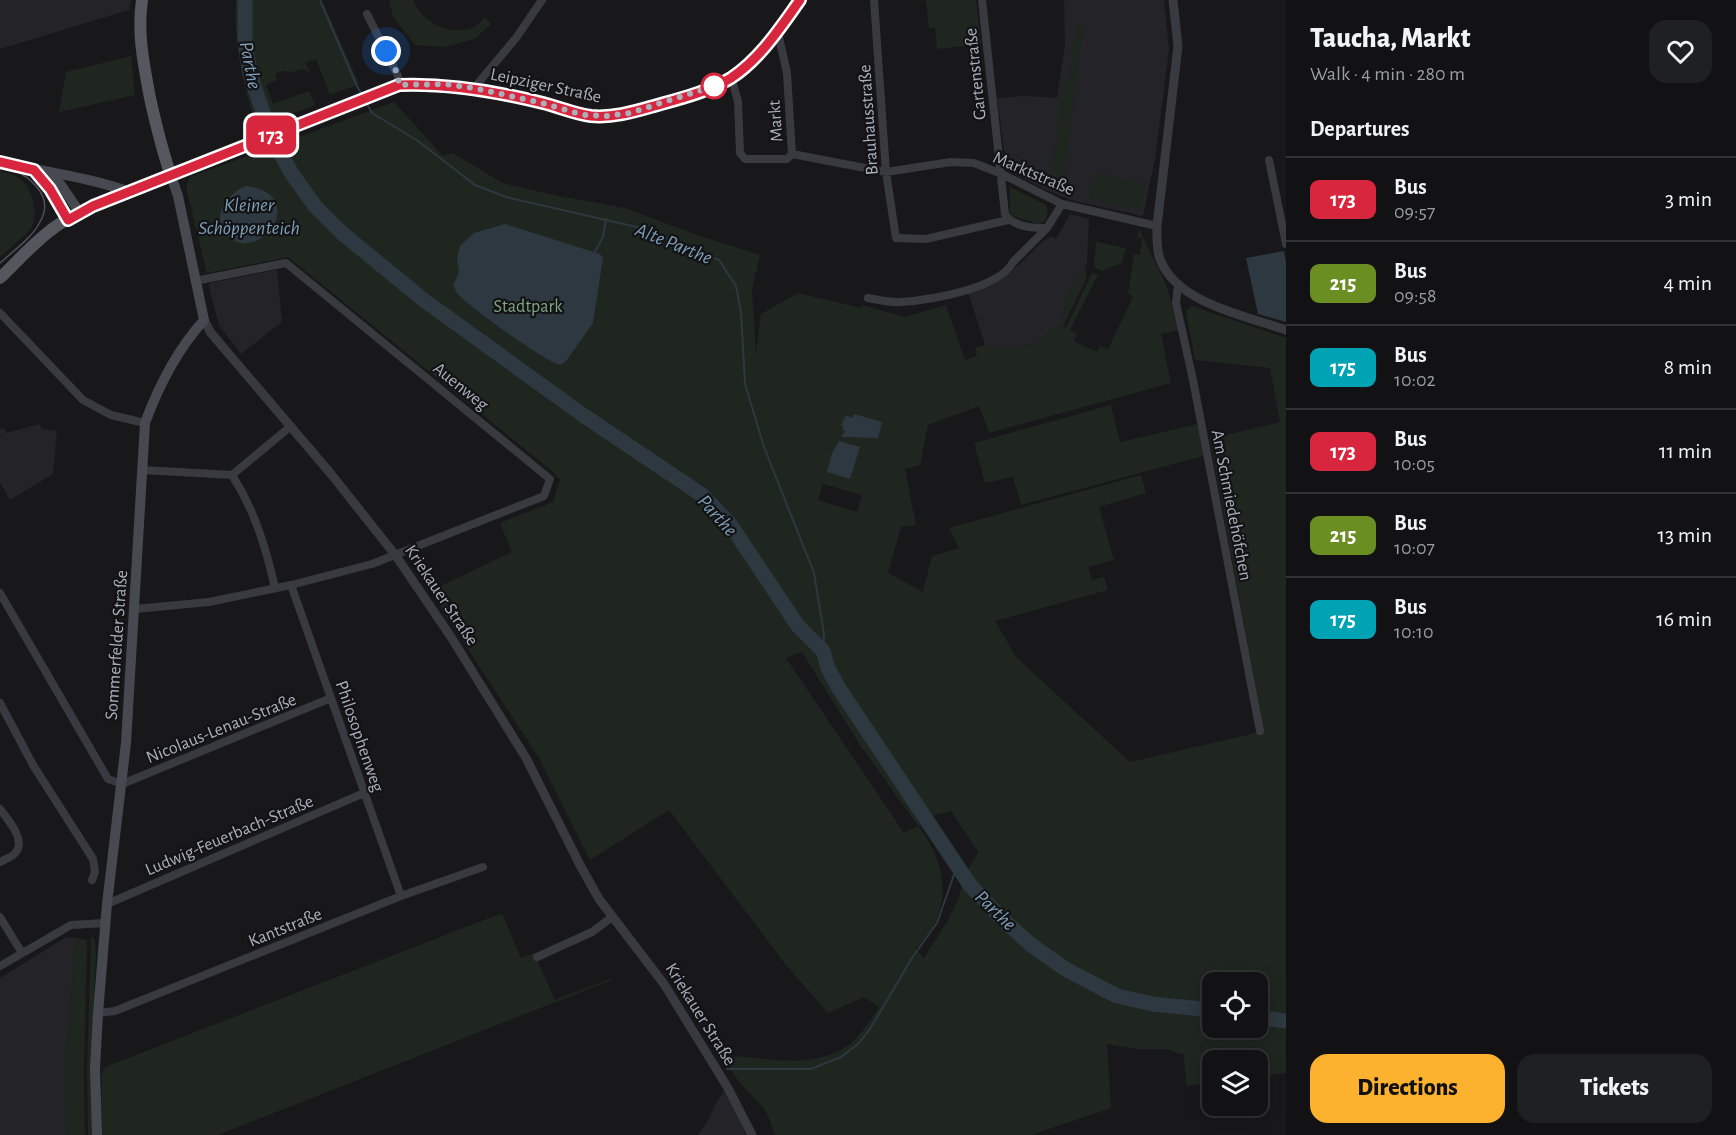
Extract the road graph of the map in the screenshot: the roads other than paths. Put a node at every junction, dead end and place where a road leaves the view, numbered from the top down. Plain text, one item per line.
1 (142, 0) edge
2 (542, 0) edge
3 (790, 0) edge
4 (800, 0) edge
5 (874, 0) edge
6 (982, 0) edge
7 (1173, 0) edge
8 (792, 12) junction
9 (367, 14) dead end
10 (778, 33) junction
11 (731, 77) junction
12 (399, 85) junction
13 (474, 88) junction
14 (792, 154) junction
15 (1269, 160) dead end
16 (0, 162) edge
17 (34, 170) junction
18 (886, 172) junction
19 (47, 173) junction
20 (1002, 174) junction
21 (171, 176) junction
22 (130, 192) junction
23 (1062, 204) junction
24 (80, 213) junction
25 (68, 220) junction
26 (1008, 220) junction
27 (1157, 226) junction
28 (1047, 228) junction
29 (1285, 230) edge
30 (1286, 244) edge
31 (0, 278) edge
32 (195, 281) junction
33 (1178, 285) junction
34 (868, 298) dead end
35 (0, 313) edge
36 (204, 320) junction
37 (1286, 330) edge
38 (145, 423) junction
39 (291, 426) junction
40 (142, 470) junction
41 (232, 475) junction
42 (396, 556) junction
43 (291, 585) junction
44 (275, 588) junction
45 (0, 593) edge
46 (135, 609) junction
47 (331, 698) junction
48 (0, 703) edge
49 (1260, 731) dead end
50 (122, 784) junction
51 (364, 793) junction
52 (0, 809) edge
53 (0, 862) edge
54 (483, 867) dead end
55 (92, 880) dead end
56 (402, 896) junction
57 (107, 904) junction
58 (0, 917) edge
59 (612, 917) junction
60 (105, 923) junction
61 (22, 953) junction
62 (537, 957) dead end
63 (0, 966) edge
64 (98, 1012) junction
65 (97, 1135) edge
66 (753, 1135) edge

1 - 21 main road
2 - 13 street
3 - 8 street
4 - 8 street
5 - 18 street, Brauhausstraße
6 - 20 street, Gartenstraße
7 - 27 street
8 - 10 street
9 - 12 street
10 - 11 street
10 - 14 street, Markt
11 - 13 street, Leipziger Straße
11 - 14 street, Markt
12 - 13 street, Leipziger Straße
12 - 21 street, Leipziger Straße
14 - 18 street, Marktstraße
15 - 29 street
16 - 17 main road
17 - 19 main road
17 - 25 main road
18 - 20 street, Marktstraße
18 - 26 street, Brauhausstraße
19 - 22 main road
19 - 24 main road
20 - 23 street, Marktstraße
20 - 26 street, Gartenstraße
21 - 22 main road, Leipziger Straße
21 - 32 main road
22 - 24 main road, Leipziger Straße
23 - 27 street, Marktstraße
23 - 28 street
24 - 25 main road, Leipziger Straße
25 - 31 main road, Leipziger Straße
26 - 28 street
27 - 33 street
28 - 34 street
29 - 30 street
32 - 36 main road
32 - 42 street, Auenweg
33 - 37 street
33 - 49 street, Am Schmiedehöfchen
35 - 38 street
36 - 38 main road, Sommerfelder Straße
36 - 39 street, Kriekauer Straße
38 - 40 main road, Sommerfelder Straße
39 - 41 street
39 - 42 street, Kriekauer Straße
40 - 41 street
40 - 46 main road, Sommerfelder Straße
41 - 44 street
42 - 43 street
42 - 59 street, Kriekauer Straße
43 - 44 street
43 - 47 street, Philosophenweg
44 - 46 street
45 - 50 street
46 - 50 main road, Sommerfelder Straße
47 - 50 street, Nicolaus-Lenau-Straße
47 - 51 street, Philosophenweg
48 - 55 street
50 - 57 main road, Sommerfelder Straße
51 - 56 street, Philosophenweg
51 - 57 street, Ludwig-Feuerbach-Straße
52 - 53 street
54 - 56 street, Kantstraße
56 - 64 street, Kantstraße
57 - 60 main road, Sommerfelder Straße
58 - 61 street
59 - 62 street
59 - 66 street, Kriekauer Straße
60 - 61 street
60 - 64 main road, Sommerfelder Straße
61 - 63 street
64 - 65 main road, Sommerfelder Straße

